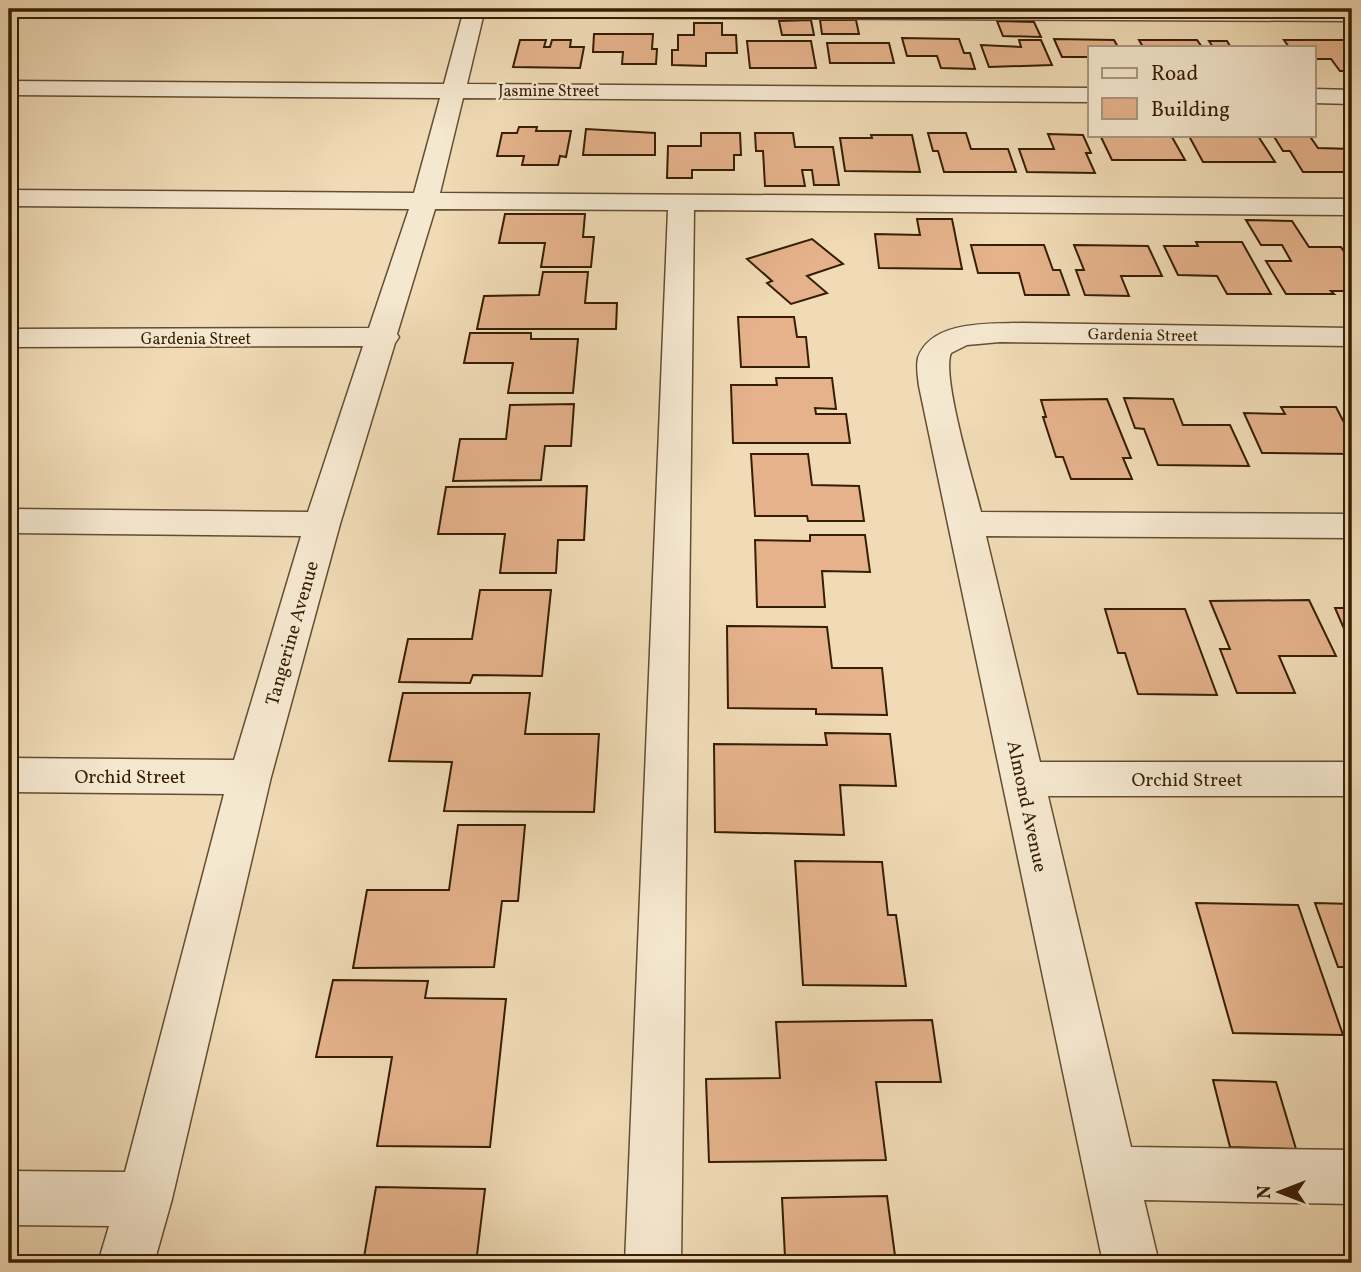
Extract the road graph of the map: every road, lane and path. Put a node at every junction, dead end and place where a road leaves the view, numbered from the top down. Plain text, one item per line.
1 (9, 9) edge
2 (475, 10) edge
3 (1352, 15) edge
4 (9, 88) edge
5 (456, 89) junction
6 (1088, 94) edge
7 (1316, 96) edge
8 (1352, 97) edge
9 (9, 198) edge
10 (425, 201) junction
11 (681, 204) junction
12 (1352, 207) edge
13 (384, 337) junction
14 (1352, 337) edge
15 (9, 338) edge
16 (937, 349) joint
17 (9, 521) edge
18 (322, 524) junction
19 (968, 524) junction
20 (1352, 526) edge
21 (9, 775) edge
22 (250, 777) junction
23 (1022, 779) junction
24 (1352, 779) edge
25 (1110, 1173) junction
26 (1352, 1177) edge
27 (9, 1198) edge
28 (145, 1199) junction
29 (126, 1263) edge
30 (653, 1263) edge
31 (1131, 1263) edge

1 - 2 street
2 - 3 street
2 - 5 street, Tangerine Avenue
4 - 5 street, Jasmine Street
5 - 6 street, Jasmine Street
5 - 10 street, Tangerine Avenue
7 - 8 street
9 - 10 street
10 - 11 street
10 - 13 street, Tangerine Avenue
11 - 12 street
11 - 30 street
13 - 15 street, Gardenia Street
13 - 18 street, Tangerine Avenue
14 - 16 street, Gardenia Street
16 - 19 street, Almond Avenue
17 - 18 street
18 - 22 street, Tangerine Avenue
19 - 20 street
19 - 23 street, Almond Avenue
21 - 22 street, Orchid Street
22 - 28 street, Tangerine Avenue
23 - 24 street, Orchid Street
23 - 25 street, Almond Avenue
25 - 26 street
25 - 31 street, Almond Avenue
27 - 28 street
28 - 29 street, Tangerine Avenue

